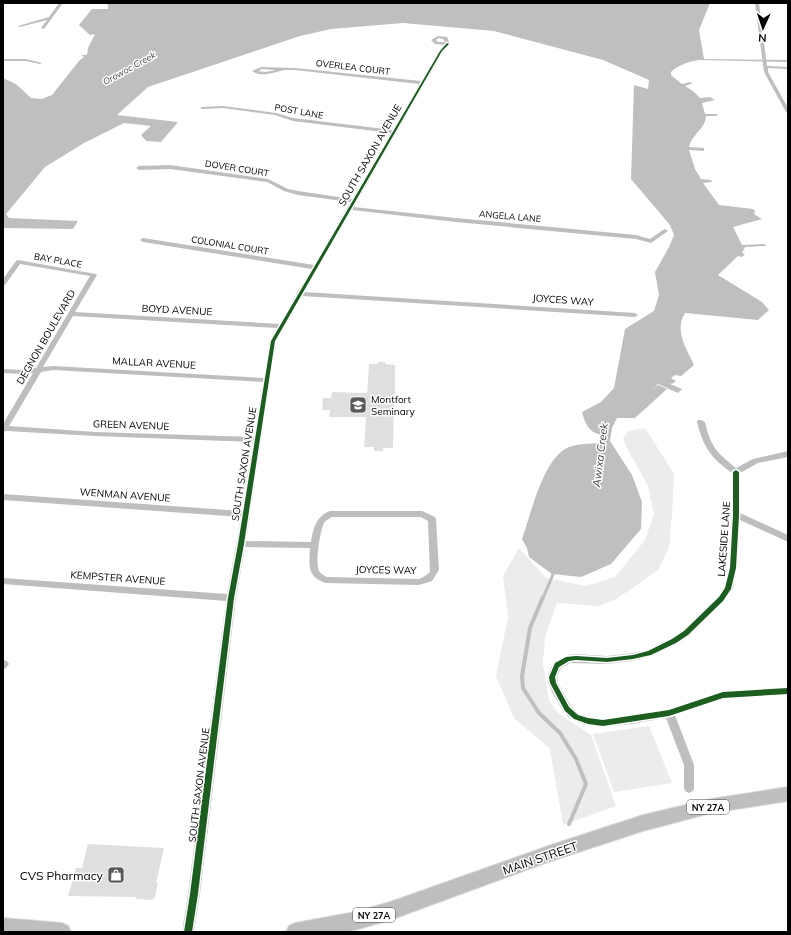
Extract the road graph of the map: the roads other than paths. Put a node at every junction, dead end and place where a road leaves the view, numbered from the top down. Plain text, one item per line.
1 (61, 3) edge
2 (757, 3) edge
3 (50, 18) junction
4 (20, 26) dead end
5 (43, 28) dead end
6 (448, 44) dead end
7 (3, 60) edge
8 (40, 63) dead end
9 (766, 66) junction
10 (788, 68) edge
11 (283, 69) junction
12 (422, 83) junction
13 (202, 108) dead end
14 (788, 112) edge
15 (394, 132) junction
16 (139, 168) dead end
17 (351, 204) junction
18 (665, 231) dead end
19 (143, 240) dead end
20 (314, 268) junction
21 (94, 275) joint
22 (3, 284) edge
23 (299, 294) junction
24 (71, 314) junction
25 (635, 315) dead end
26 (281, 326) junction
27 (39, 369) junction
28 (3, 371) edge
29 (267, 380) junction
30 (701, 422) dead end
31 (4, 429) edge
32 (257, 440) junction
33 (788, 454) edge
34 (736, 472) junction
35 (3, 497) edge
36 (245, 514) junction
37 (736, 514) junction
38 (788, 539) edge
39 (241, 544) junction
40 (315, 545) junction
41 (3, 581) edge
42 (231, 598) junction
43 (788, 691) edge
44 (669, 713) junction
45 (689, 788) dead end
46 (788, 794) edge
47 (3, 927) edge
48 (62, 932) edge
49 (188, 932) edge
50 (295, 932) edge

1 - 3 street
2 - 9 street
3 - 4 street
3 - 5 street
6 - 12 street, SOUTH SAXON AVENUE
7 - 8 street
9 - 10 street
9 - 14 street
11 - 11 street, OVERLEA COURT
11 - 12 street, OVERLEA COURT
12 - 15 street, SOUTH SAXON AVENUE
13 - 15 street, POST LANE
15 - 17 street, SOUTH SAXON AVENUE
16 - 17 street, DOVER COURT
17 - 18 street, ANGELA LANE
17 - 20 street, SOUTH SAXON AVENUE
19 - 20 street, COLONIAL COURT
20 - 23 street, SOUTH SAXON AVENUE
21 - 22 street, BAY PLACE
21 - 24 street, DEGNON BOULEVARD
23 - 25 street, JOYCES WAY
23 - 26 street, SOUTH SAXON AVENUE
24 - 26 street, BOYD AVENUE
24 - 27 street, DEGNON BOULEVARD
26 - 29 street, SOUTH SAXON AVENUE
27 - 28 street, MALLAR AVENUE
27 - 29 street, MALLAR AVENUE
27 - 31 street, DEGNON BOULEVARD
29 - 32 street, SOUTH SAXON AVENUE
30 - 34 street
31 - 32 street, GREEN AVENUE
32 - 36 street, SOUTH SAXON AVENUE
33 - 34 street
34 - 37 street, LAKESIDE LANE
35 - 36 street, WENMAN AVENUE
36 - 39 street, SOUTH SAXON AVENUE
37 - 38 street
37 - 44 street, LAKESIDE LANE
39 - 40 street
39 - 42 street, SOUTH SAXON AVENUE
40 - 40 street, JOYCES WAY
41 - 42 street, KEMPSTER AVENUE
42 - 49 street, SOUTH SAXON AVENUE
43 - 44 street, LAKESIDE LANE
44 - 45 street
46 - 50 main road, MAIN STREET / NY 27A
47 - 48 main road

